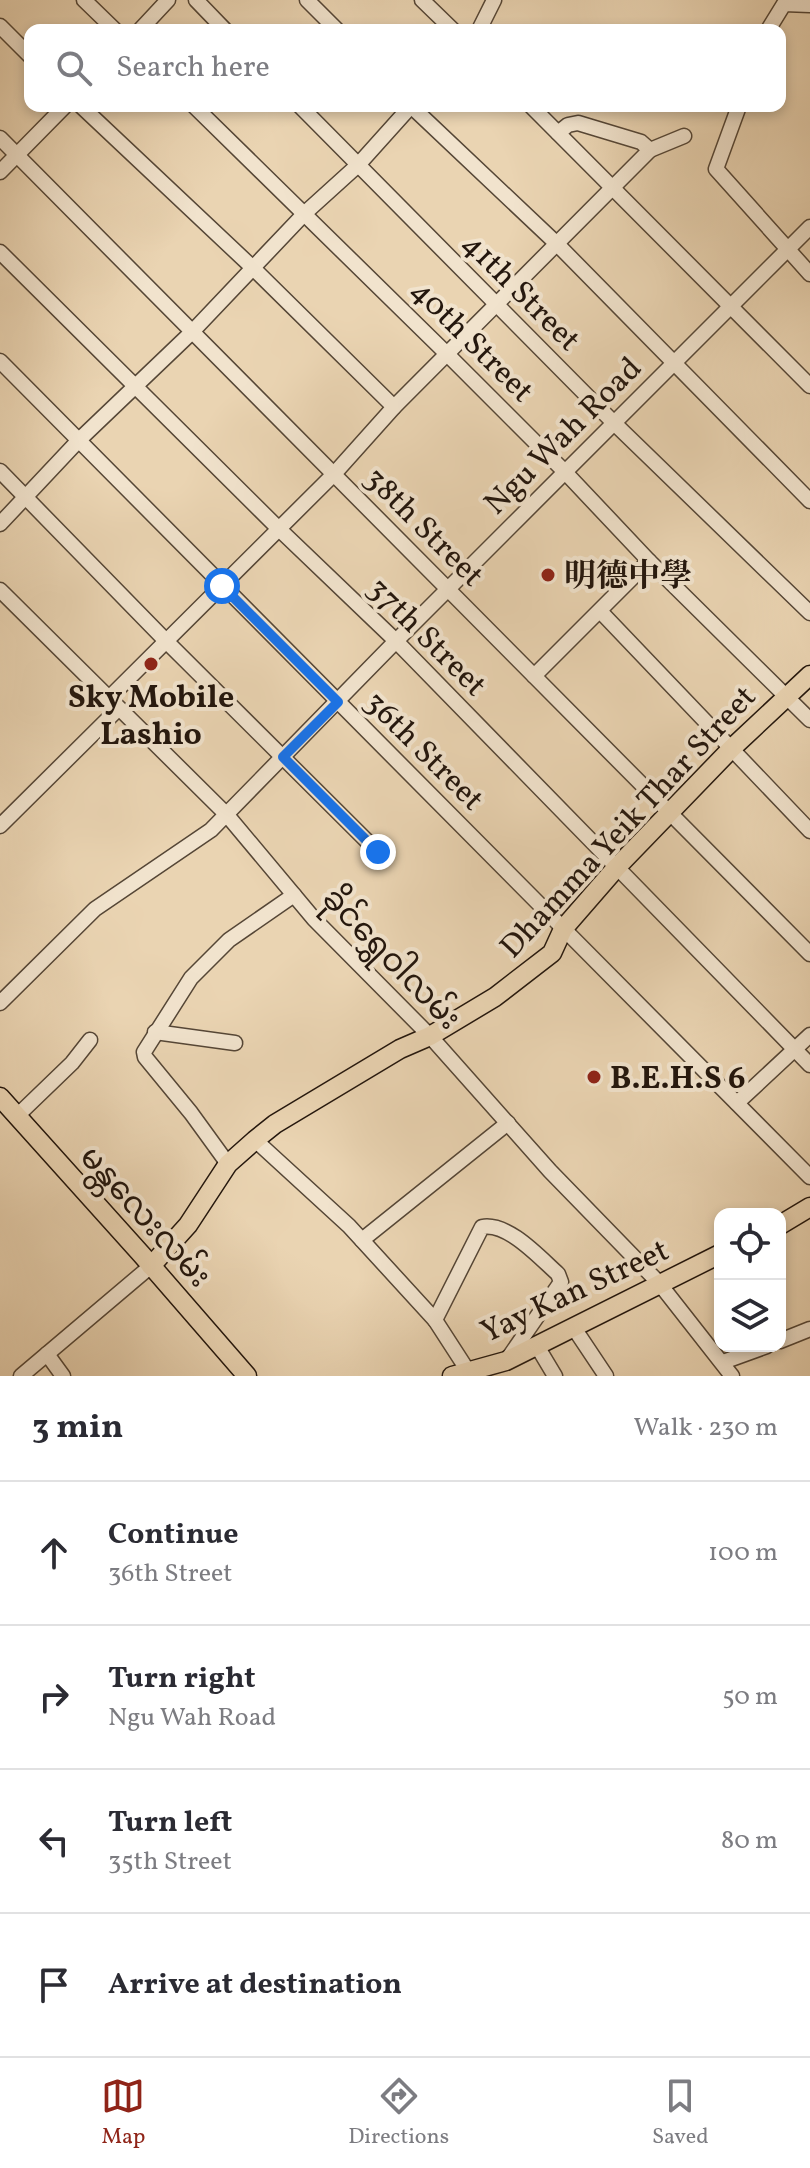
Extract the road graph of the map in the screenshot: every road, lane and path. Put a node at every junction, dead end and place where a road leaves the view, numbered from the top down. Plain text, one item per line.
1 (84, 0) edge
2 (168, 0) edge
3 (196, 0) edge
4 (307, 0) edge
5 (422, 0) edge
6 (494, 0) edge
7 (810, 5) edge
8 (109, 24) edge
9 (146, 24) edge
10 (219, 24) edge
11 (331, 24) edge
12 (447, 24) edge
13 (482, 24) edge
14 (772, 24) edge
15 (0, 26) edge
16 (24, 50) edge
17 (59, 112) edge
18 (87, 112) edge
19 (200, 112) edge
20 (306, 112) edge
21 (406, 112) edge
22 (417, 112) edge
23 (537, 112) edge
24 (737, 112) edge
25 (558, 133) junction
26 (684, 136) dead end
27 (0, 138) edge
28 (650, 150) junction
29 (17, 155) junction
30 (358, 165) junction
31 (0, 172) edge
32 (613, 187) junction
33 (305, 213) junction
34 (810, 227) edge
35 (557, 244) junction
36 (785, 249) junction
37 (0, 252) edge
38 (253, 268) junction
39 (810, 274) edge
40 (496, 304) junction
41 (731, 306) junction
42 (192, 332) junction
43 (447, 354) junction
44 (0, 361) edge
45 (674, 363) junction
46 (137, 386) junction
47 (810, 386) edge
48 (394, 407) junction
49 (614, 423) junction
50 (79, 440) junction
51 (0, 471) edge
52 (565, 472) junction
53 (334, 474) junction
54 (27, 497) junction
55 (810, 501) edge
56 (0, 524) edge
57 (279, 529) junction
58 (649, 561) junction
59 (222, 586) junction
60 (448, 589) junction
61 (0, 590) edge
62 (600, 611) junction
63 (810, 613) edge
64 (166, 641) junction
65 (396, 641) junction
66 (810, 675) edge
67 (534, 676) junction
68 (787, 696) junction
69 (338, 702) junction
70 (113, 704) junction
71 (810, 720) edge
72 (731, 749) junction
73 (283, 757) junction
74 (670, 812) junction
75 (227, 815) junction
76 (2, 821) edge
77 (810, 831) edge
78 (378, 852) dead end
79 (616, 868) junction
80 (294, 895) junction
81 (563, 929) junction
82 (810, 954) edge
83 (0, 1003) edge
84 (155, 1032) junction
85 (810, 1035) edge
86 (430, 1036) junction
87 (90, 1040) dead end
88 (235, 1043) dead end
89 (794, 1050) junction
90 (810, 1065) edge
91 (0, 1097) edge
92 (737, 1103) junction
93 (17, 1116) junction
94 (508, 1123) junction
95 (255, 1140) junction
96 (228, 1164) junction
97 (810, 1177) edge
98 (810, 1207) edge
99 (786, 1221) edge
100 (362, 1240) junction
101 (714, 1257) edge
102 (151, 1266) junction
103 (659, 1283) junction
104 (435, 1320) junction
105 (574, 1328) junction
106 (808, 1334) edge
107 (786, 1340) edge
108 (537, 1346) junction
109 (750, 1352) edge
110 (47, 1354) junction
111 (506, 1361) junction
112 (723, 1362) junction
113 (460, 1373) edge
114 (21, 1376) edge
115 (63, 1376) edge
116 (247, 1376) edge
117 (555, 1376) edge
118 (606, 1376) edge
119 (732, 1376) edge

1 - 8 street
2 - 9 street
3 - 10 street
4 - 11 street
5 - 12 street
6 - 13 street
7 - 14 street
15 - 16 street
17 - 29 street
18 - 38 street
19 - 33 street, 40th Street
20 - 30 street, 41th Street
21 - 30 street
22 - 35 street
23 - 25 street
24 - 36 street
25 - 28 street
25 - 32 street
26 - 28 street
27 - 29 street, 38th Street
28 - 32 street
29 - 31 street
29 - 42 street, 38th Street
30 - 33 street
30 - 40 street, 41th Street
32 - 35 street
32 - 41 street
33 - 38 street
33 - 43 street, 40th Street
34 - 36 street, Ngu Wah Road
35 - 40 street
35 - 45 street
36 - 39 street
36 - 41 street, Ngu Wah Road
37 - 46 street, 37th Street
38 - 42 street
38 - 48 street
40 - 43 street
40 - 49 street, 41th Street
41 - 45 street, Ngu Wah Road
41 - 47 street
42 - 46 street
42 - 53 street, 38th Street
43 - 48 street
43 - 52 street, 40th Street
44 - 50 street, 36th Street
45 - 49 street, Ngu Wah Road
45 - 55 street
46 - 50 street
46 - 57 street, 37th Street
48 - 53 street
49 - 52 street, Ngu Wah Road
49 - 63 street, 41th Street
50 - 54 street
50 - 59 street, 36th Street
51 - 54 street
52 - 58 street, 40th Street
52 - 60 street, Ngu Wah Road
53 - 57 street
53 - 60 street, 38th Street
54 - 56 street
54 - 64 street
57 - 59 street
57 - 65 street, 37th Street
58 - 62 street
58 - 68 street, 40th Street
59 - 64 street
59 - 69 street, 36th Street
60 - 65 street, Ngu Wah Road
60 - 67 street, 38th Street
61 - 70 street, ခိုင်ရွှေဝါလမ်း
62 - 67 street
62 - 72 street
64 - 70 street
64 - 73 street
65 - 69 street, Ngu Wah Road
65 - 79 street, 37th Street
66 - 68 main road, Dhamma Yeik Thar Street
67 - 74 street, 38th Street
68 - 71 street, 40th Street
68 - 72 main road, Dhamma Yeik Thar Street
69 - 73 street, Ngu Wah Road
69 - 81 street, 36th Street
70 - 75 street, ခိုင်ရွှေဝါလမ်း
70 - 76 street
72 - 74 main road, Dhamma Yeik Thar Street
72 - 77 street
73 - 75 street, Ngu Wah Road
73 - 78 street
74 - 79 main road, Dhamma Yeik Thar Street
74 - 82 street, 38th Street
75 - 80 street, ခိုင်ရွှေဝါလမ်း
75 - 83 street, Ngu Wah Road
79 - 81 main road, Dhamma Yeik Thar Street
79 - 89 street, 37th Street
80 - 84 street
80 - 86 street, ခိုင်ရွှေဝါလမ်း
81 - 86 main road, Dhamma Yeik Thar Street
81 - 92 street, 36th Street
84 - 88 street
84 - 96 street
85 - 89 street
86 - 94 street, ခိုင်ရွှေဝါလမ်း
86 - 95 main road, Dhamma Yeik Thar Street
87 - 93 street
89 - 90 street, 37th Street
89 - 92 street
91 - 93 main road, မန္တလေးလမ်း
92 - 97 street, 36th Street
93 - 102 main road, မန္တလေးလမ်း
94 - 100 street
94 - 103 street, ခိုင်ရွှေဝါလမ်း
95 - 96 main road, Dhamma Yeik Thar Street
95 - 100 street
96 - 102 main road, Dhamma Yeik Thar Street
98 - 99 main road
100 - 104 street
101 - 103 main road, Yay Kan Street
102 - 110 street
102 - 116 main road, မန္တလေးလမ်း
103 - 105 main road, Yay Kan Street
103 - 112 street, ခိုင်ရွှေဝါလမ်း
104 - 111 street
104 - 113 street
105 - 108 main road, Yay Kan Street
105 - 118 street
106 - 107 street
108 - 111 main road, Yay Kan Street
108 - 117 street
109 - 112 street
110 - 114 street
110 - 115 street
111 - 113 main road, Yay Kan Street
112 - 119 street, ခိုင်ရွှေဝါလမ်း

